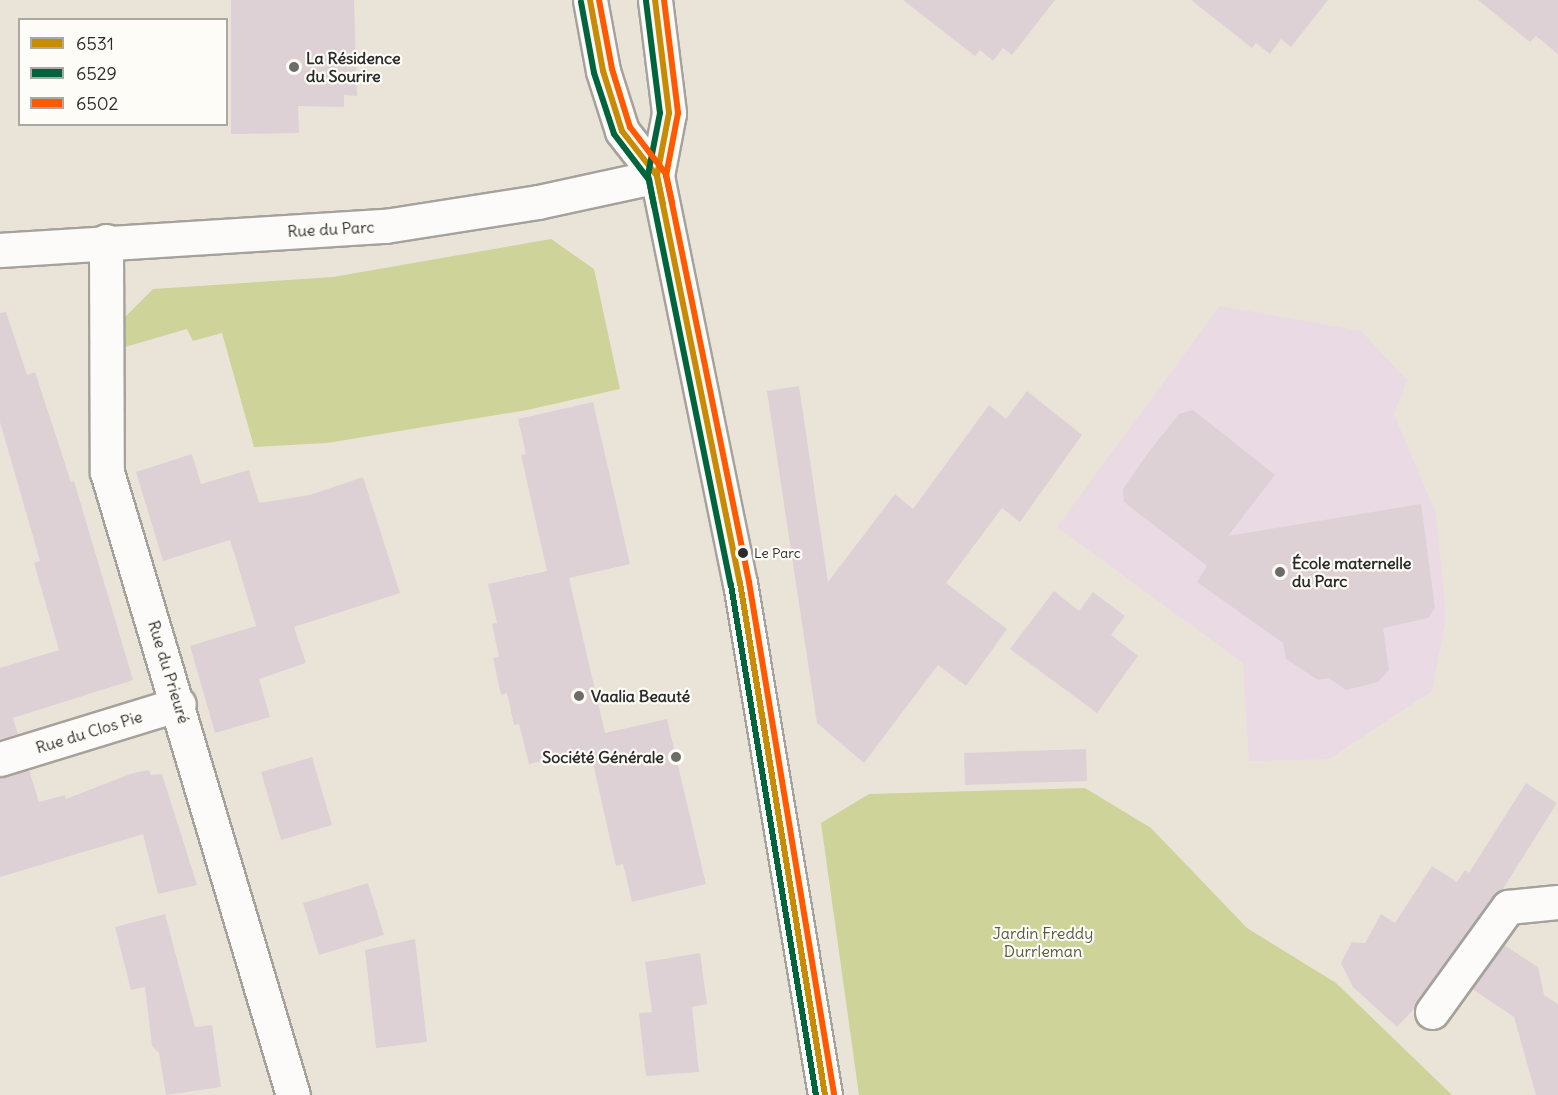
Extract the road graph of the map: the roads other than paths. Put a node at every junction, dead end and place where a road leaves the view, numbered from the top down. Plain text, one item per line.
1 (590, 0) edge
2 (656, 0) edge
3 (657, 176) junction
4 (106, 241) junction
5 (0, 250) edge
6 (179, 704) junction
7 (0, 759) edge
8 (1558, 902) edge
9 (1432, 1012) dead end
10 (293, 1095) edge
11 (825, 1095) edge

1 - 3 street
2 - 3 street
3 - 4 street, Rue du Parc
3 - 11 street
4 - 5 street, Rue du Parc
4 - 6 street, Rue du Prieuré
6 - 7 street, Rue du Clos Pie
6 - 10 street, Rue du Prieuré
8 - 9 street

